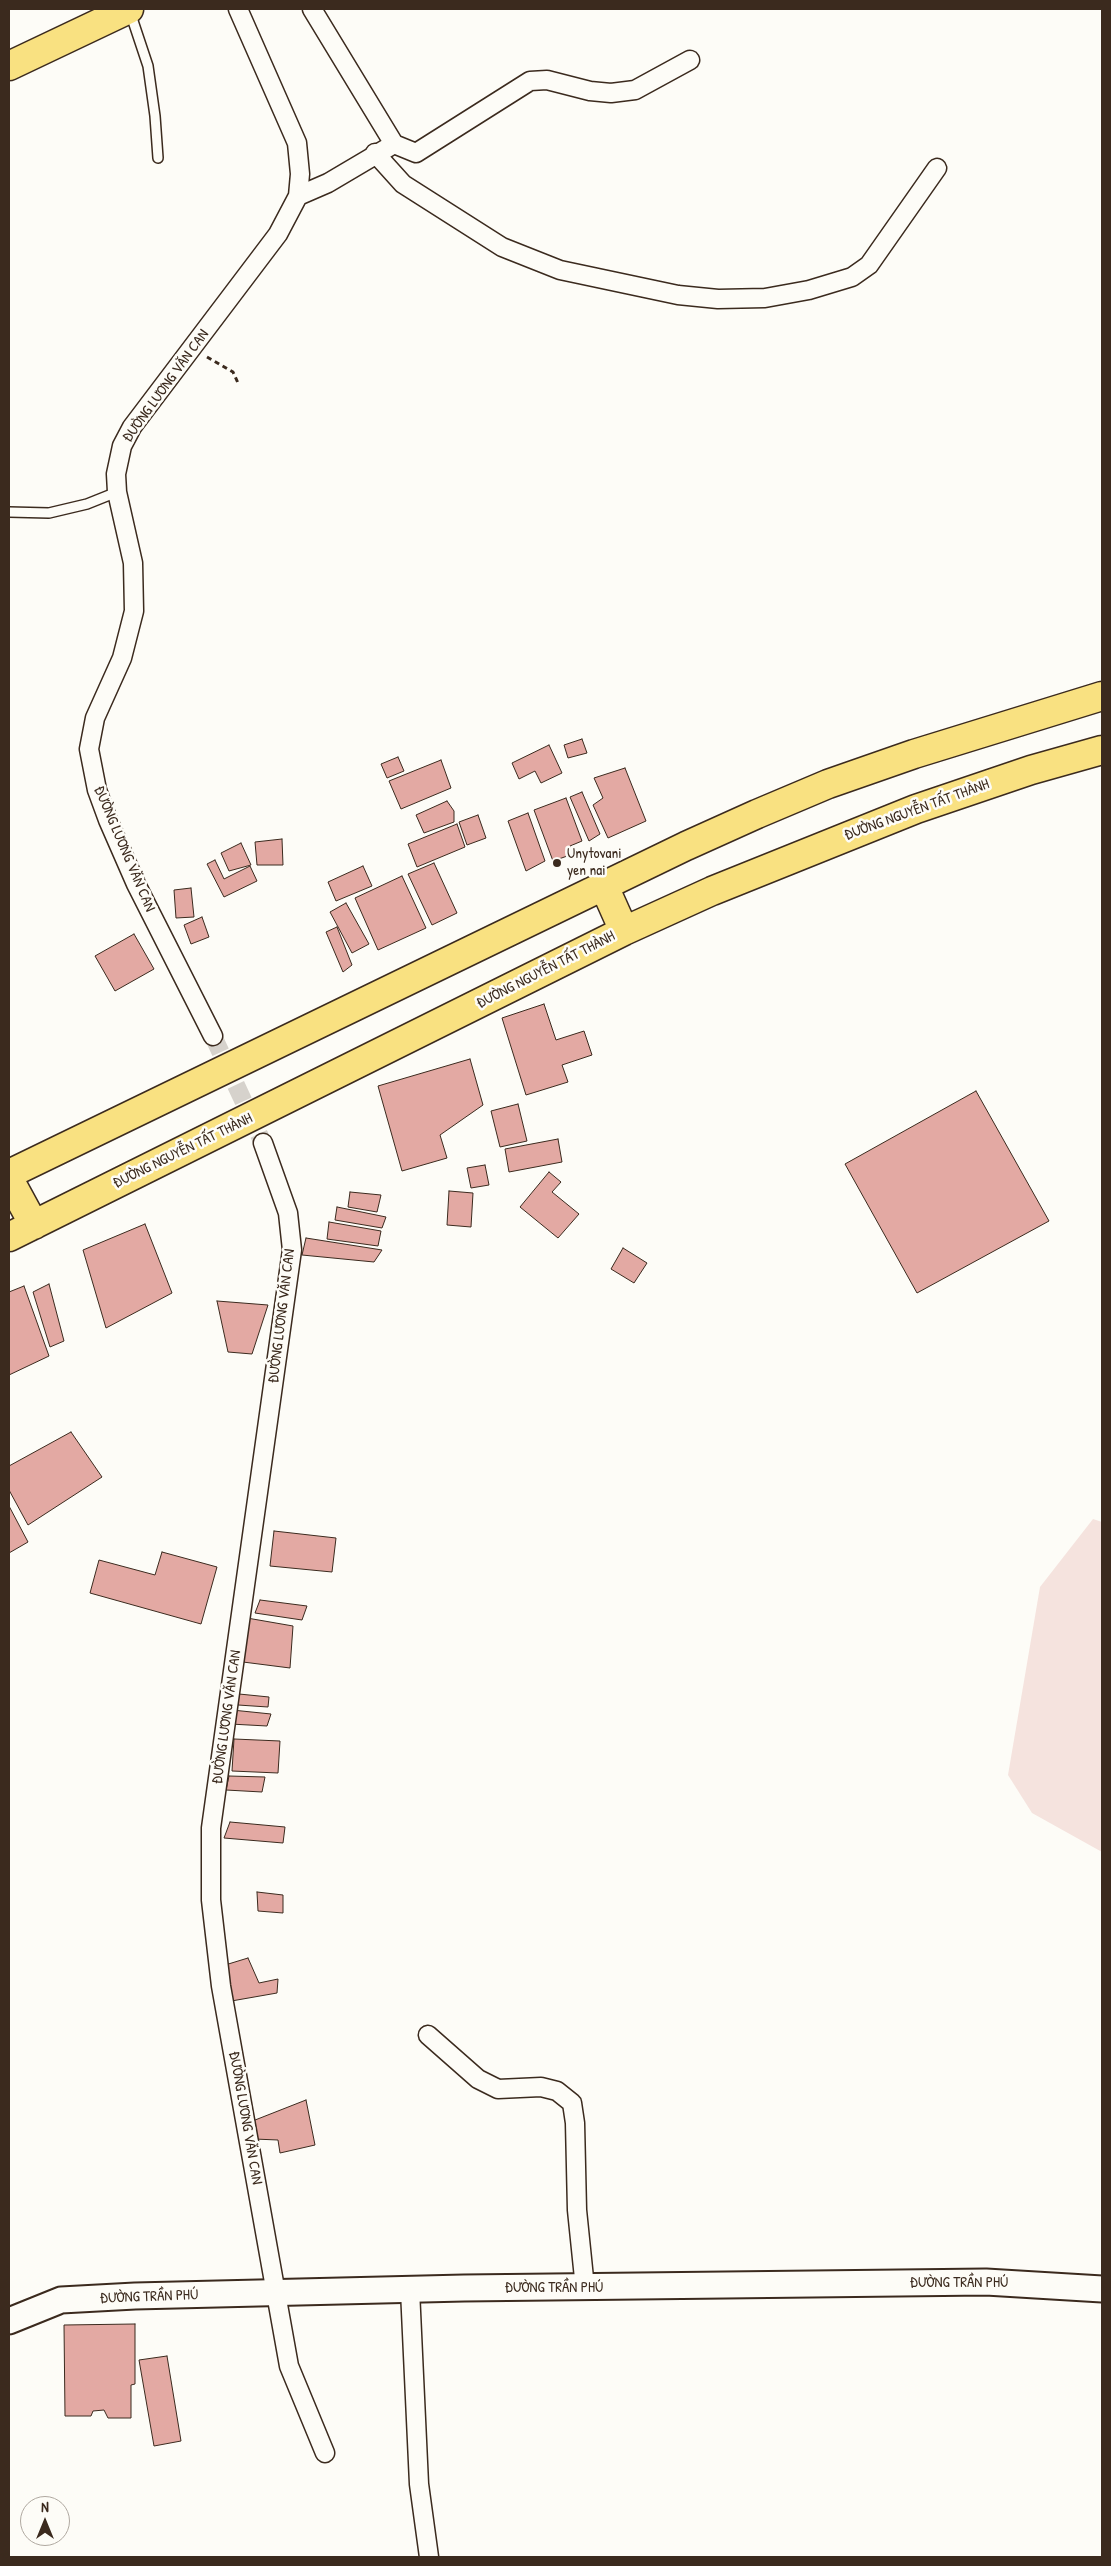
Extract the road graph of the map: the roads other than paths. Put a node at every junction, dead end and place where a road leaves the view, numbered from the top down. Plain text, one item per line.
1 (129, 9) edge
2 (238, 9) edge
3 (312, 9) edge
4 (690, 60) dead end
5 (9, 66) edge
6 (394, 144) junction
7 (375, 153) junction
8 (158, 158) dead end
9 (937, 168) dead end
10 (298, 196) junction
11 (117, 492) junction
12 (9, 512) edge
13 (1102, 696) edge
14 (1102, 750) edge
15 (604, 886) junction
16 (624, 931) junction
17 (213, 1036) tunnel mouth
18 (263, 1143) tunnel mouth
19 (9, 1174) edge
20 (9, 1179) edge
21 (34, 1224) junction
22 (9, 1237) edge
23 (428, 2035) dead end
24 (585, 2288) junction
25 (1102, 2289) edge
26 (410, 2290) junction
27 (277, 2293) junction
28 (9, 2321) edge
29 (325, 2453) dead end
30 (429, 2557) edge

1 - 5 main road
1 - 8 lane
2 - 10 street, ĐƯỜNG LƯƠNG VĂN CAN
3 - 6 street
4 - 6 street
6 - 7 street
7 - 9 street
7 - 10 street
10 - 11 street, ĐƯỜNG LƯƠNG VĂN CAN
11 - 12 lane
11 - 17 street, ĐƯỜNG LƯƠNG VĂN CAN
13 - 15 main road
14 - 16 main road, ĐƯỜNG NGUYỄN TẤT THÀNH
15 - 16 main road
15 - 19 main road
16 - 21 main road, ĐƯỜNG NGUYỄN TẤT THÀNH
18 - 27 street, ĐƯỜNG LƯƠNG VĂN CAN
20 - 21 main road
21 - 22 main road, ĐƯỜNG NGUYỄN TẤT THÀNH
23 - 24 street
24 - 25 street, ĐƯỜNG TRẦN PHÚ
24 - 26 street, ĐƯỜNG TRẦN PHÚ
26 - 27 street, ĐƯỜNG TRẦN PHÚ
26 - 30 street
27 - 28 street, ĐƯỜNG TRẦN PHÚ
27 - 29 street, ĐƯỜNG LƯƠNG VĂN CAN

